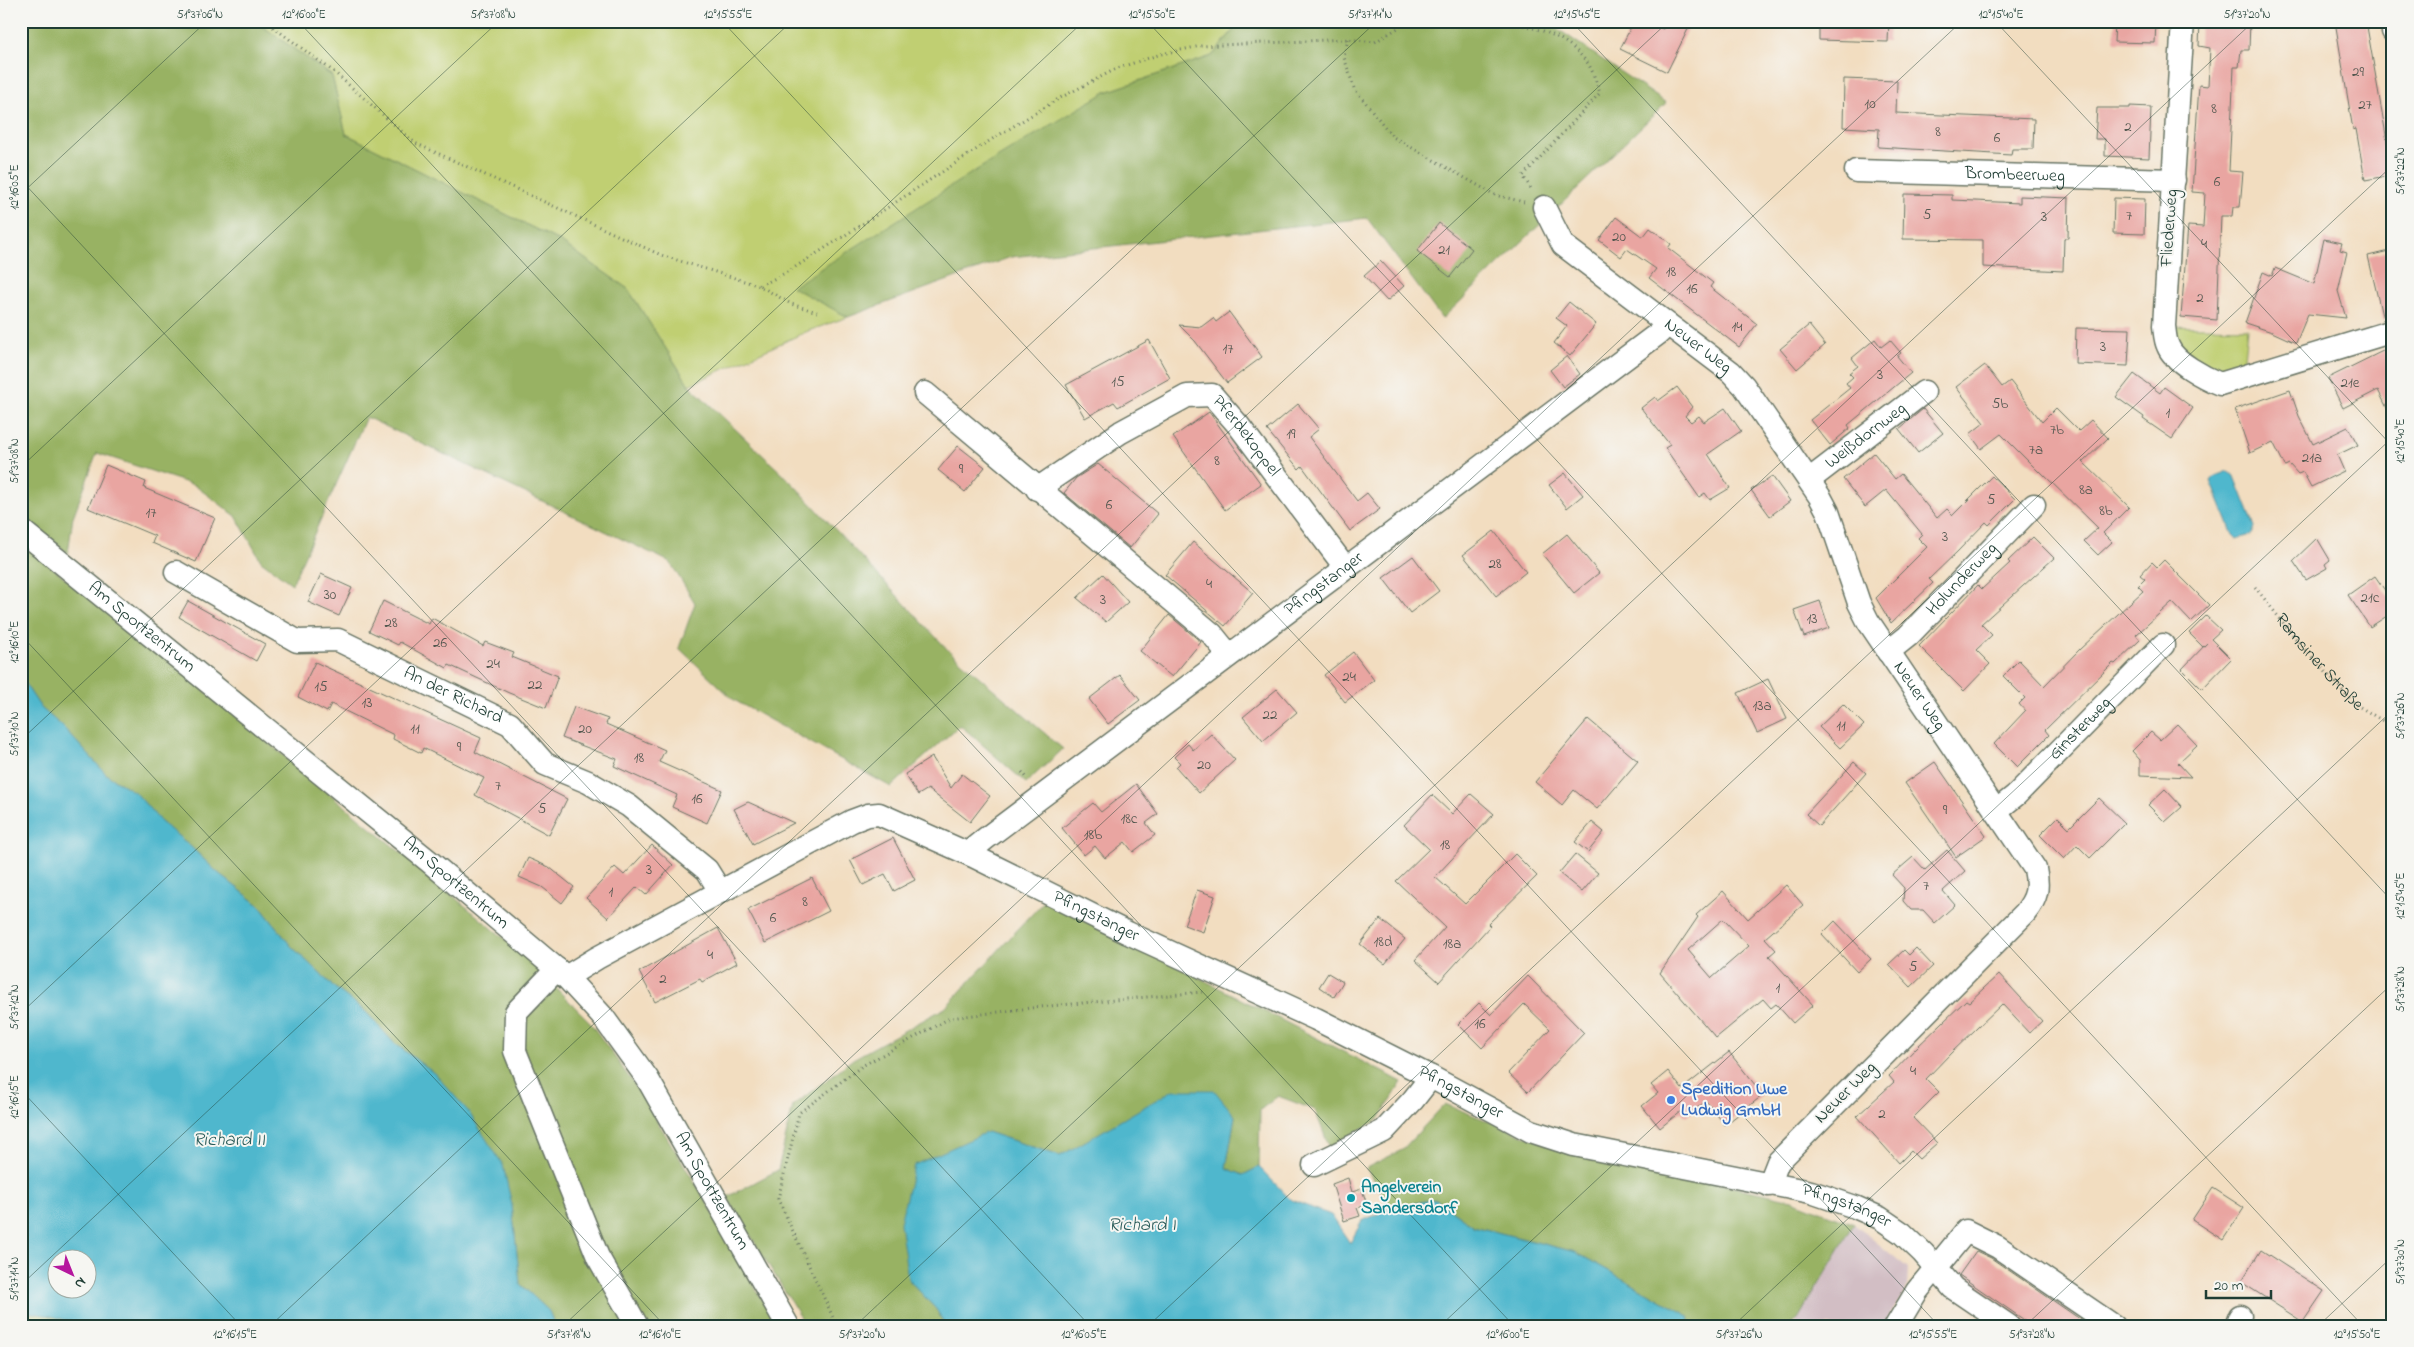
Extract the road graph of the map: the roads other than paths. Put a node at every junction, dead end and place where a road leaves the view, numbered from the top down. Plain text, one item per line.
1 (2183, 21) edge
2 (2391, 21) edge
3 (2393, 31) edge
4 (1856, 171) dead end
5 (2174, 180) junction
6 (1544, 207) road end
7 (1667, 325) junction
8 (2393, 330) edge
9 (1924, 392) dead end
10 (925, 393) dead end
11 (1809, 480) junction
12 (1037, 489) junction
13 (2034, 505) dead end
14 (21, 530) edge
15 (1344, 568) junction
16 (176, 572) dead end
17 (2163, 645) dead end
18 (1888, 652) junction
19 (1229, 655) junction
20 (1996, 811) junction
21 (971, 855) junction
22 (720, 891) junction
23 (562, 973) junction
24 (1431, 1077) junction
25 (1314, 1165) dead end
26 (1769, 1185) junction
27 (1937, 1267) junction
28 (637, 1326) edge
29 (788, 1326) edge
30 (1896, 1326) edge
31 (2009, 1326) edge
32 (2114, 1326) edge

1 - 5 street, Fliederweg
2 - 3 street
4 - 5 street, Brombeerweg
5 - 8 street, Fliederweg
6 - 7 street, Neuer Weg
7 - 11 street, Neuer Weg
7 - 15 street, Pfingstanger
9 - 11 street, Weißdornweg
10 - 12 street
11 - 18 street, Neuer Weg
12 - 15 street, Pferdekoppel
12 - 19 street
13 - 18 street, Holunderweg
14 - 23 street, Am Sportzentrum
15 - 19 street, Pfingstanger
16 - 22 street, An der Richard
17 - 20 street, Ginsterweg
18 - 20 street, Neuer Weg
19 - 21 street, Pfingstanger
20 - 26 street, Neuer Weg
21 - 22 street
21 - 24 street, Pfingstanger
22 - 23 street
23 - 28 street
23 - 29 street, Am Sportzentrum
24 - 25 street
24 - 26 street, Pfingstanger
26 - 27 street, Pfingstanger
27 - 30 street
27 - 31 street, Pfingstanger
27 - 32 street

